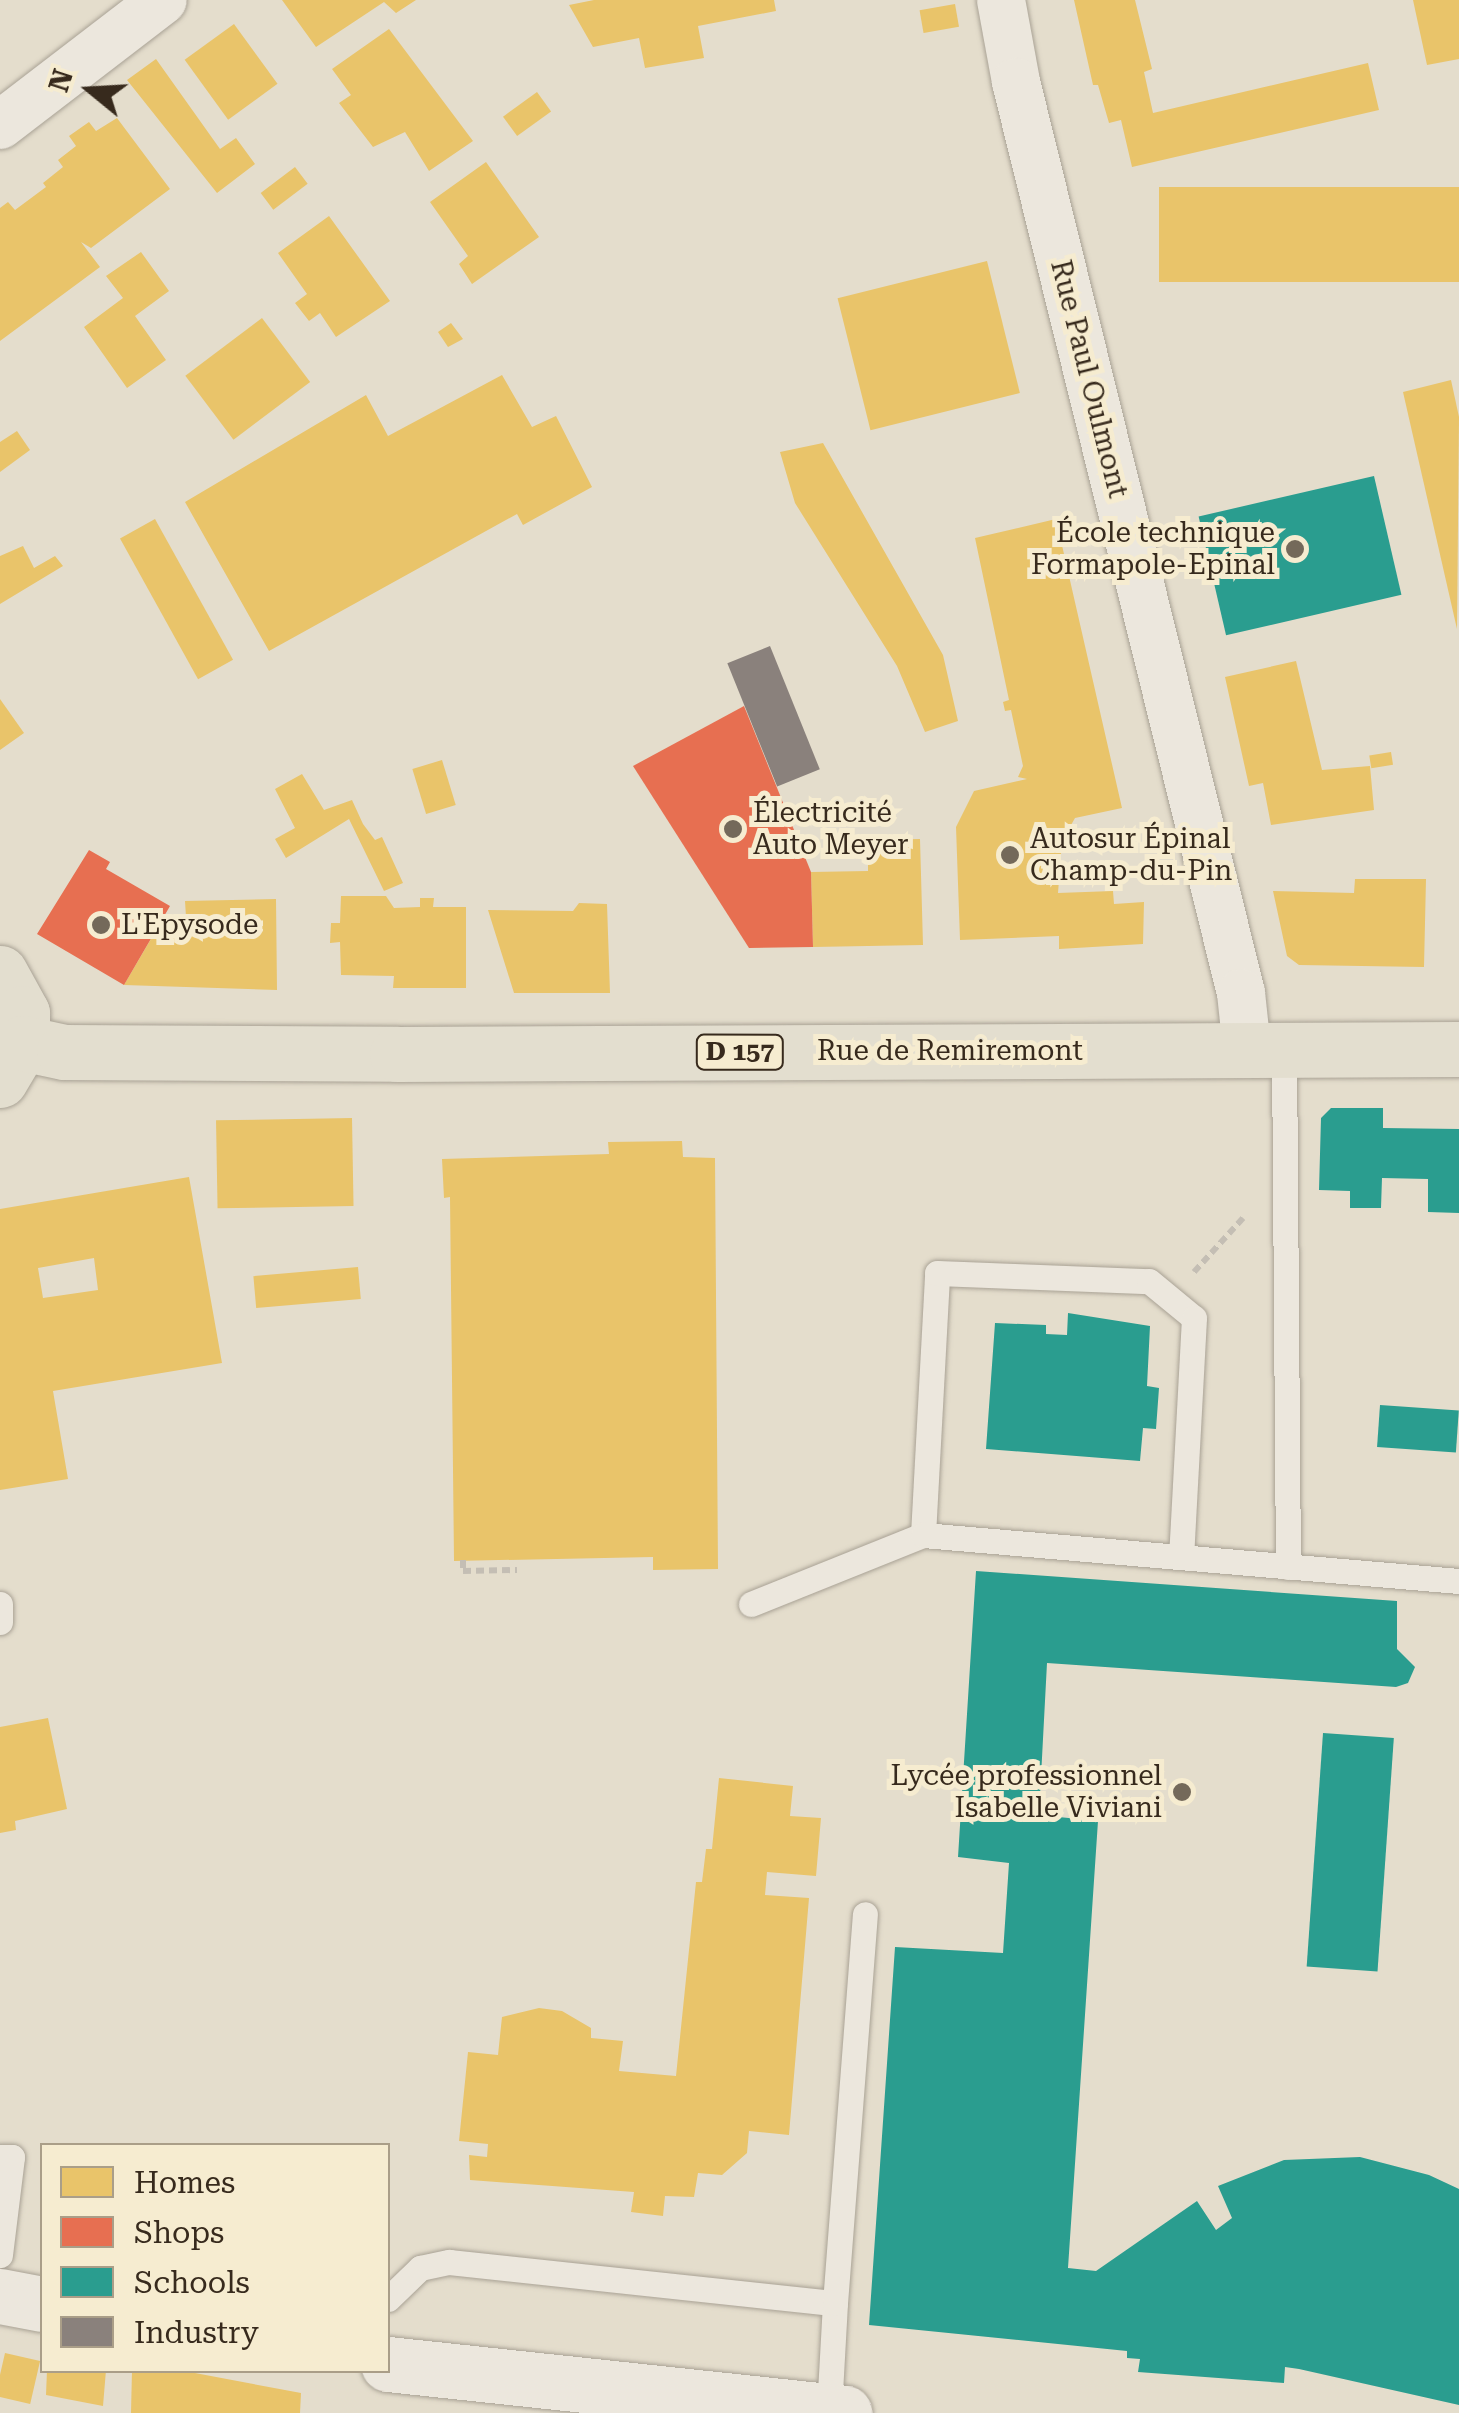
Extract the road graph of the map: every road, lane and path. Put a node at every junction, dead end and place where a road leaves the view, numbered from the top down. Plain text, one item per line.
1 (163, 0) edge
2 (1001, 0) edge
3 (0, 125) edge
4 (0, 973) edge
5 (1266, 1049) junction
6 (1459, 1049) edge
7 (11, 1061) edge
8 (1286, 1181) junction
9 (1170, 1298) junction
10 (923, 1535) junction
11 (1181, 1557) junction
12 (463, 1560) dead end
13 (1288, 1566) junction
14 (517, 1570) dead end
15 (1459, 1581) edge
16 (0, 1604) edge
17 (751, 1604) dead end
18 (0, 1622) edge
19 (865, 1914) dead end
20 (0, 2157) edge
21 (0, 2255) edge
22 (0, 2296) edge
23 (390, 2297) edge
24 (836, 2303) junction
25 (40, 2304) edge
26 (390, 2364) edge
27 (837, 2412) edge

1 - 3 street
2 - 5 street, Rue Paul Oulmont
4 - 7 main road
5 - 6 main road, Rue de Remiremont / D 157
5 - 7 main road, Rue de Remiremont / D 157
5 - 8 lane
8 - 9 path
8 - 13 lane
9 - 10 lane
9 - 11 lane
10 - 11 lane
10 - 17 lane
11 - 13 lane
12 - 14 path
13 - 15 lane
16 - 18 lane
19 - 24 lane
20 - 21 lane
22 - 25 street
23 - 24 lane
24 - 27 lane
26 - 27 street

